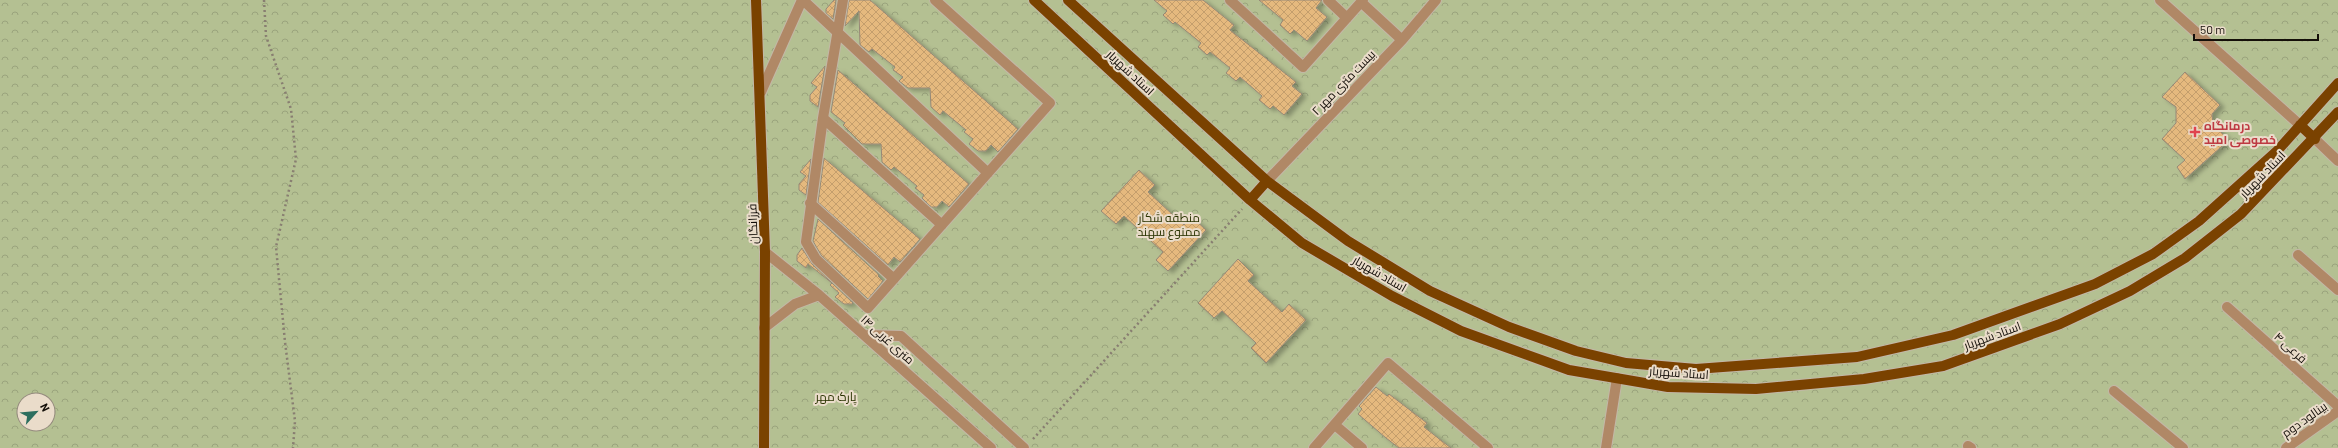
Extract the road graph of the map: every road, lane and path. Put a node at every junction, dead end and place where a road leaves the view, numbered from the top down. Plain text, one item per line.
1 (264, 0) edge
2 (756, 0) edge
3 (803, 0) edge
4 (843, 0) edge
5 (935, 0) edge
6 (1034, 0) edge
7 (1068, 0) edge
8 (1230, 0) edge
9 (1328, 0) edge
10 (1436, 0) edge
11 (2160, 0) edge
12 (1362, 1) edge
13 (1347, 18) junction
14 (838, 33) junction
15 (1402, 40) junction
16 (2338, 83) edge
17 (761, 92) junction
18 (2338, 112) edge
19 (823, 118) junction
20 (2300, 125) junction
21 (2314, 139) junction
22 (2338, 161) edge
23 (988, 173) junction
24 (1267, 181) junction
25 (1250, 200) junction
26 (810, 203) junction
27 (942, 225) junction
28 (766, 252) junction
29 (2298, 255) dead end
30 (894, 279) junction
31 (2338, 290) edge
32 (819, 295) junction
33 (2227, 307) dead end
34 (764, 328) junction
35 (865, 335) junction
36 (1617, 378) junction
37 (2114, 390) dead end
38 (2338, 406) edge
39 (2338, 411) edge
40 (1335, 425) junction
41 (1027, 445) edge
42 (293, 448) edge
43 (764, 448) edge
44 (992, 448) edge
45 (1314, 448) edge
46 (1362, 448) edge
47 (1488, 448) edge
48 (1606, 448) edge
49 (2183, 448) edge
50 (2286, 448) edge

1 - 42 path
2 - 17 main road, فرزانگان
3 - 14 street
3 - 17 street
4 - 14 street
5 - 23 street
6 - 25 main road, استاد شهریار
7 - 24 main road, استاد شهریار
8 - 13 street
9 - 13 street
10 - 15 street, بیست متری مهر ۲
11 - 20 street
12 - 13 street
12 - 15 street
14 - 19 street
14 - 23 street
15 - 24 street, بیست متری مهر ۲
16 - 20 main road, استاد شهریار
17 - 28 main road, فرزانگان
18 - 21 main road, استاد شهریار
19 - 26 street
19 - 27 street
20 - 21 main road
20 - 24 main road, استاد شهریار
21 - 22 street
21 - 36 main road, استاد شهریار
23 - 27 street
24 - 25 main road
25 - 36 main road, استاد شهریار
25 - 41 path
26 - 30 street
26 - 30 street
27 - 30 street
28 - 32 street, ۱۴ متری غربی
28 - 34 main road, فرزانگان
29 - 31 street
32 - 34 street
32 - 35 street, ۱۴ متری غربی
33 - 38 street, فرعی ۴
34 - 43 main road, فرزانگان
35 - 41 street
35 - 44 street, ۱۴ متری غربی
36 - 48 street
37 - 49 street
39 - 50 street, بینالود دوم
40 - 45 street
40 - 46 street
40 - 47 street

